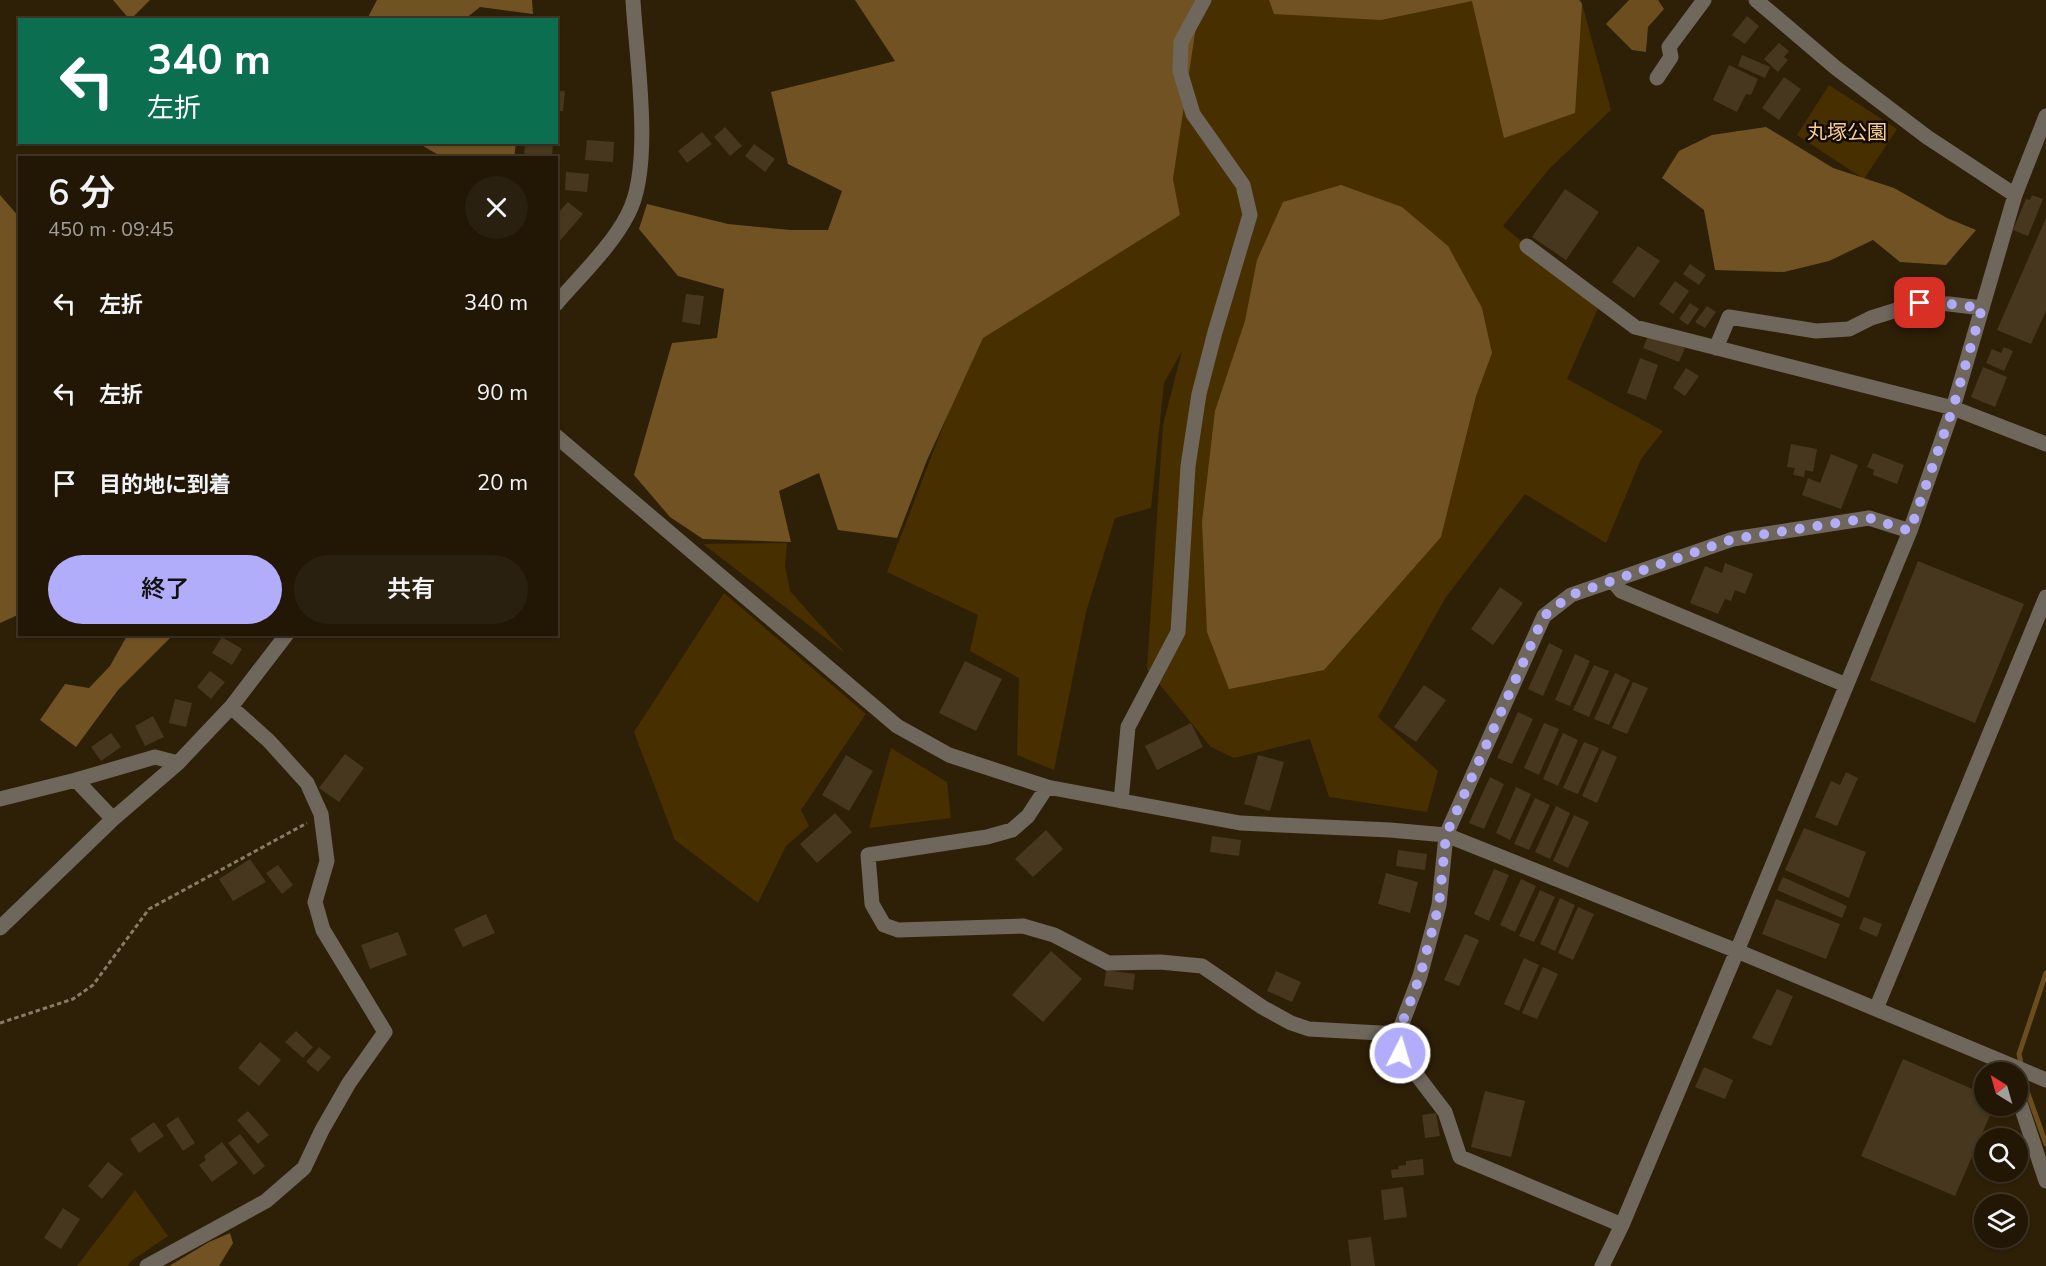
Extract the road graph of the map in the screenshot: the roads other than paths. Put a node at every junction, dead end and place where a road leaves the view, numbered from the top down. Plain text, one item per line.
1 (633, 0) edge
2 (1204, 0) edge
3 (1704, 0) edge
4 (1756, 0) edge
5 (1657, 78) dead end
6 (2046, 116) edge
7 (2015, 195) junction
8 (1527, 246) dead end
9 (558, 302) edge
10 (1982, 308) junction
11 (1716, 348) junction
12 (1953, 408) junction
13 (558, 438) edge
14 (2046, 444) edge
15 (1910, 531) junction
16 (1612, 580) junction
17 (2046, 597) edge
18 (285, 636) edge
19 (1846, 684) junction
20 (231, 707) junction
21 (178, 763) junction
22 (76, 780) junction
23 (1047, 787) junction
24 (0, 799) edge
25 (1121, 801) junction
26 (113, 819) junction
27 (1446, 835) junction
28 (0, 928) edge
29 (1737, 951) junction
30 (1876, 1009) junction
31 (1398, 1034) junction
32 (1995, 1062) edge
33 (2028, 1074) edge
34 (2046, 1080) edge
35 (2024, 1116) edge
36 (2046, 1181) edge
37 (1622, 1225) junction
38 (147, 1266) edge
39 (1602, 1266) edge

1 - 9 street
2 - 25 street
3 - 5 street
4 - 7 street
6 - 7 street
7 - 10 street
8 - 11 street
10 - 11 street
10 - 12 street
11 - 12 street
12 - 14 street
12 - 15 street
13 - 23 street
15 - 16 street
15 - 19 street
16 - 19 street
16 - 27 street
17 - 30 street
18 - 20 street
19 - 29 street
20 - 21 street
20 - 38 street
21 - 22 street
21 - 26 street
22 - 24 street
22 - 26 street
23 - 25 street
23 - 31 street
25 - 27 street
26 - 28 street
27 - 29 street
27 - 31 street
29 - 30 street
29 - 37 street
30 - 32 street
31 - 37 street
33 - 34 street
35 - 36 street
37 - 39 street

